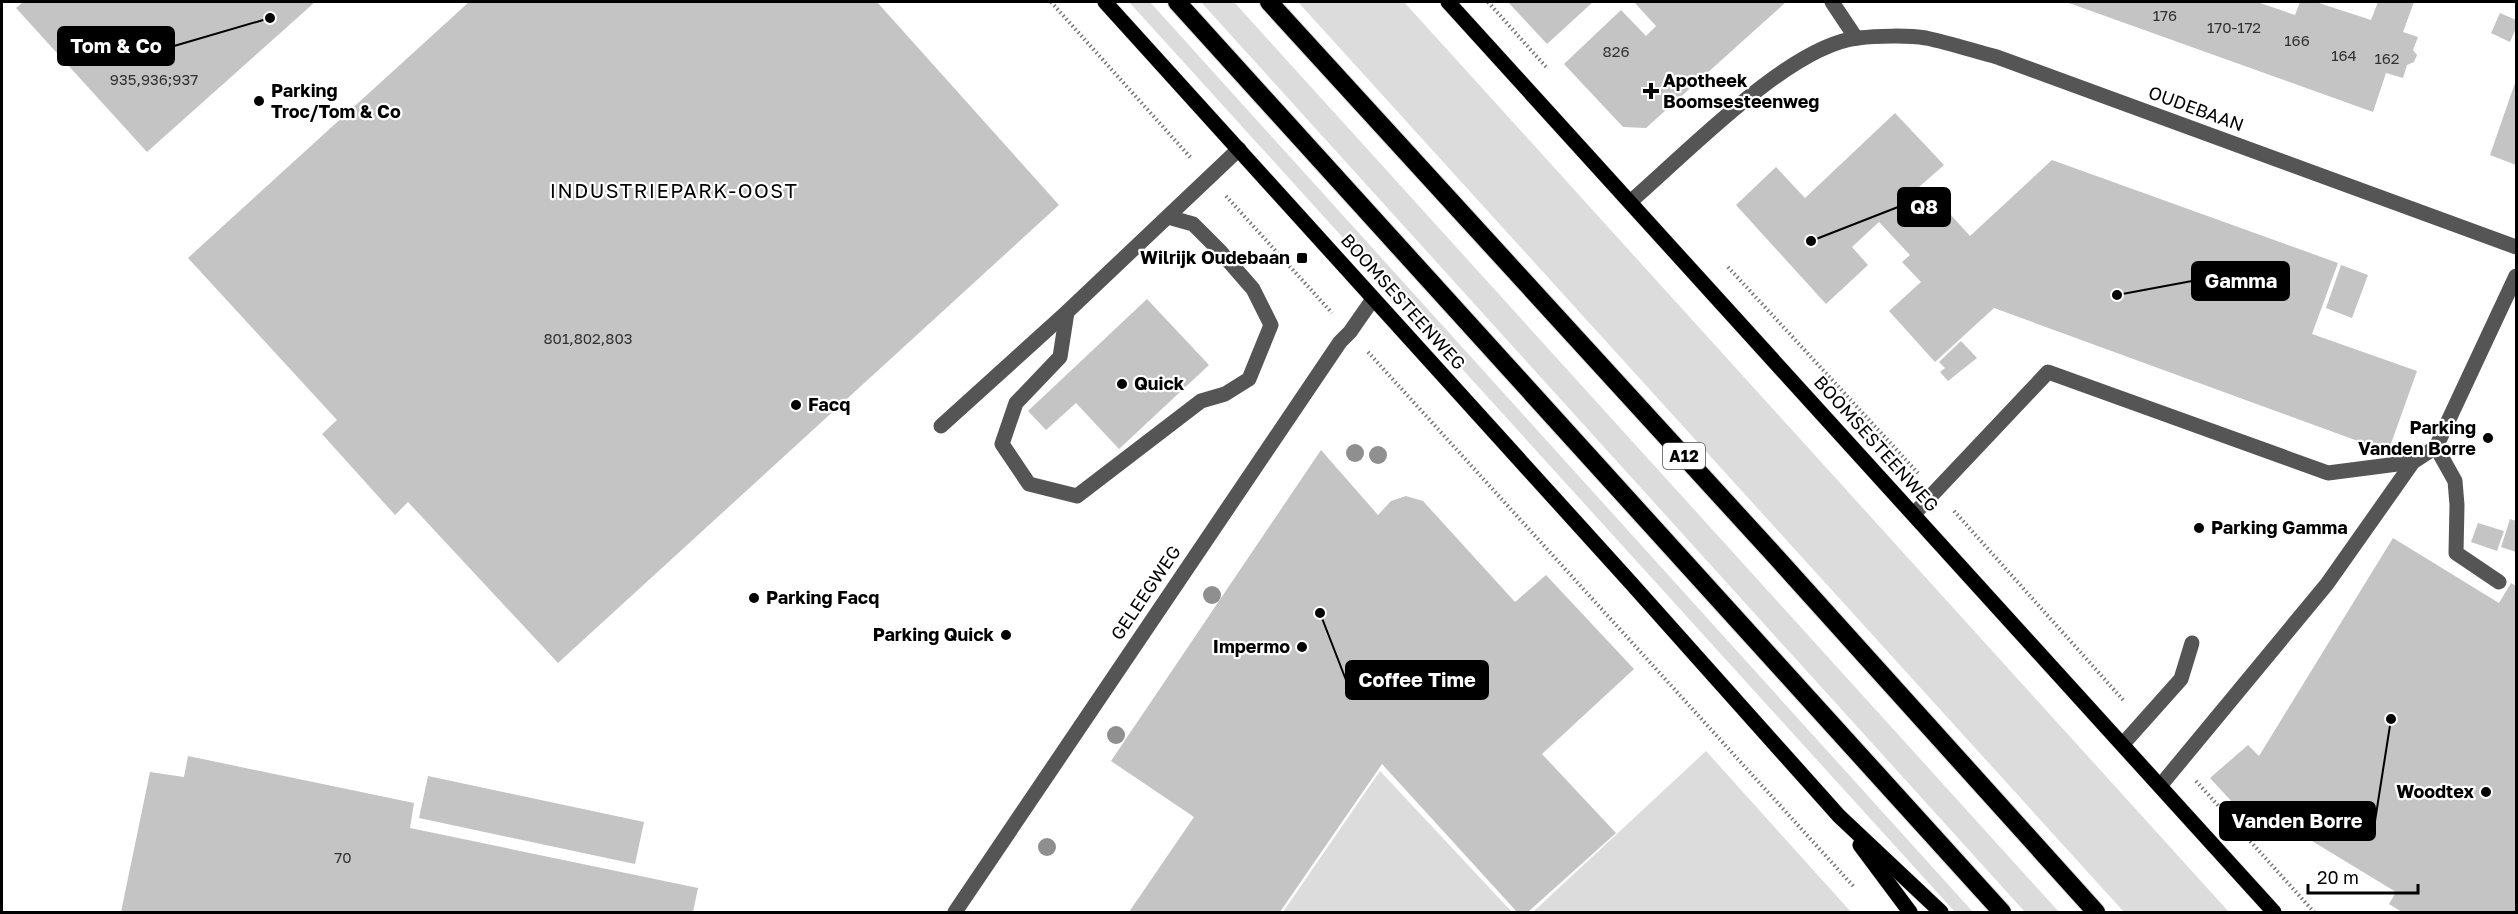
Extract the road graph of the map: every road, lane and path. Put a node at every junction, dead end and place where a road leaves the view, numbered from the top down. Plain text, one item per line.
1 (1105, 2) edge
2 (1177, 2) edge
3 (1269, 2) edge
4 (1448, 2) edge
5 (1488, 2) edge
6 (1832, 2) edge
7 (1856, 38) junction
8 (1550, 71) dead end
9 (1239, 149) junction
10 (1630, 202) junction
11 (1168, 217) junction
12 (2517, 247) edge
13 (1725, 263) dead end
14 (2517, 276) edge
15 (1373, 298) junction
16 (1067, 312) junction
17 (1350, 332) junction
18 (941, 426) dead end
19 (2436, 447) junction
20 (2413, 462) junction
21 (1936, 492) junction
22 (1914, 514) junction
23 (2499, 582) dead end
24 (2192, 643) dead end
25 (2144, 723) junction
26 (2123, 744) junction
27 (2180, 764) junction
28 (2160, 786) junction
29 (1839, 816) junction
30 (1863, 896) dead end
31 (955, 912) edge
32 (1910, 912) edge
33 (1941, 912) edge
34 (2002, 912) edge
35 (2096, 912) edge
36 (2274, 912) edge
37 (2314, 912) edge

1 - 9 main road, BOOMSESTEENWEG
2 - 34 highway
3 - 35 highway, A12
4 - 10 main road, BOOMSESTEENWEG
5 - 8 path
6 - 7 street
7 - 10 street, OUDEBAAN
7 - 12 street, OUDEBAAN
9 - 11 street
9 - 15 main road, BOOMSESTEENWEG
10 - 22 main road, BOOMSESTEENWEG
11 - 16 street
11 - 16 street
13 - 21 path
14 - 19 street
15 - 17 street, GELEEGWEG
15 - 29 main road, BOOMSESTEENWEG
16 - 18 street
17 - 30 path
17 - 31 street, GELEEGWEG
19 - 20 street
19 - 23 street
20 - 21 street
20 - 27 street
21 - 22 street
21 - 25 path
22 - 26 main road, BOOMSESTEENWEG
24 - 25 street
25 - 26 street
26 - 28 main road, BOOMSESTEENWEG
27 - 28 street
27 - 37 path
28 - 36 main road, BOOMSESTEENWEG
29 - 32 main road, BOOMSESTEENWEG
29 - 33 main road, BOOMSESTEENWEG

